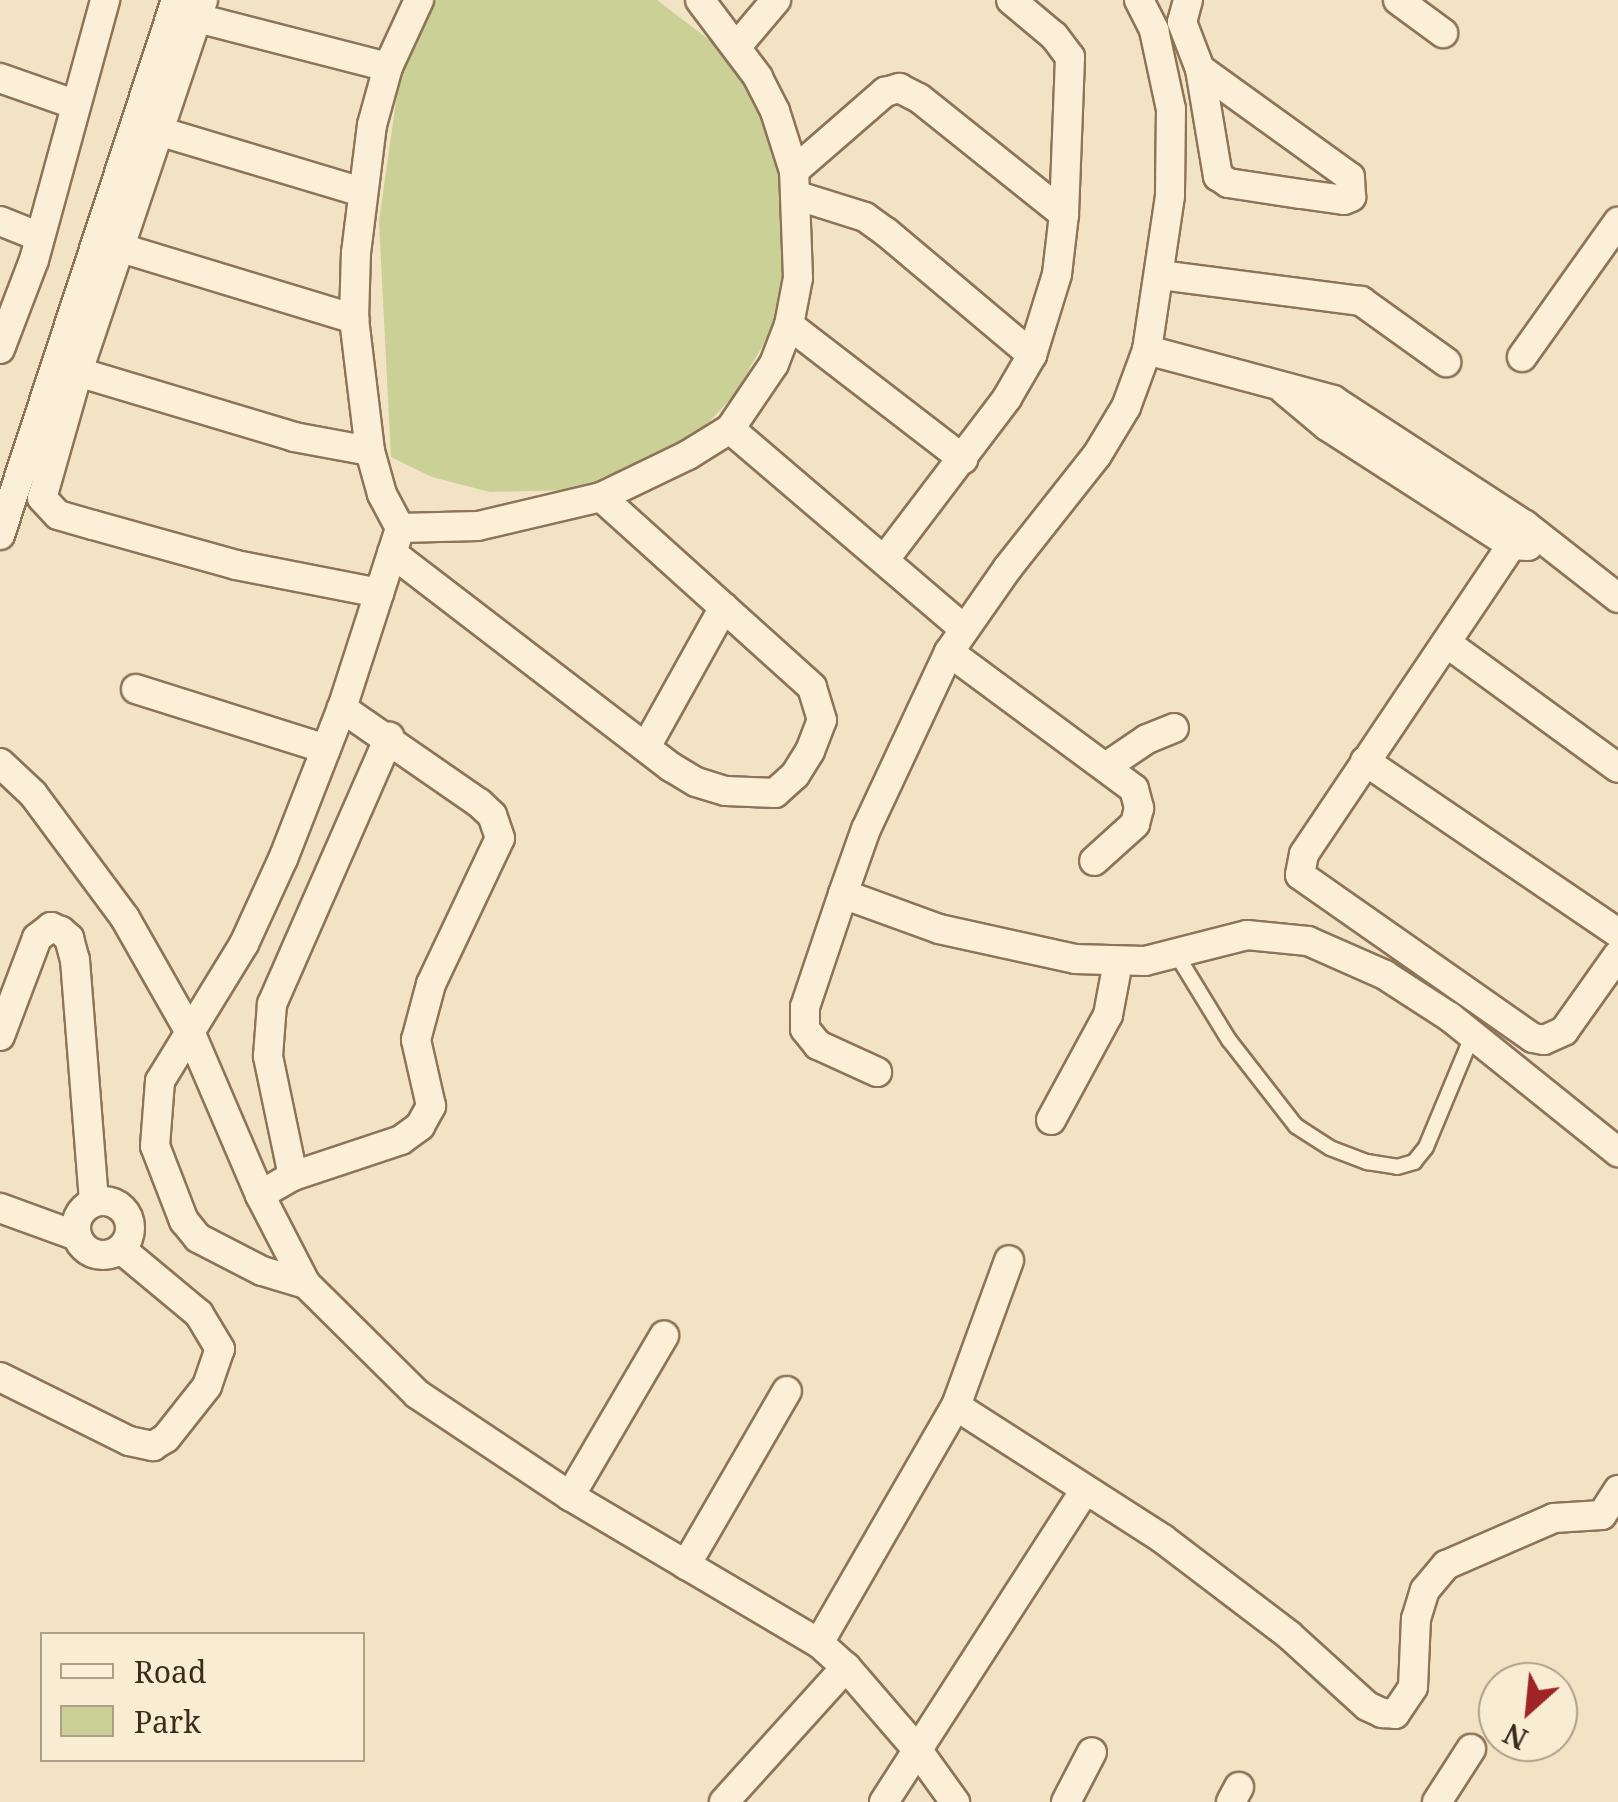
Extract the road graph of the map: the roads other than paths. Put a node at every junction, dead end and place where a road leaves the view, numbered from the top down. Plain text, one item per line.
1 (105, 0) edge
2 (419, 0) edge
3 (700, 0) edge
4 (776, 0) edge
5 (1011, 0) edge
6 (1139, 0) edge
7 (1188, 0) edge
8 (1398, 0) edge
9 (192, 6) edge
10 (1443, 33) dead end
11 (738, 45) junction
12 (388, 67) junction
13 (1200, 69) junction
14 (0, 78) edge
15 (74, 104) junction
16 (1171, 109) junction
17 (1204, 111) junction
18 (162, 132) junction
19 (794, 183) junction
20 (362, 192) junction
21 (1064, 214) junction
22 (0, 220) edge
23 (1618, 222) edge
24 (40, 237) junction
25 (122, 248) junction
26 (1160, 275) junction
27 (354, 318) junction
28 (789, 325) junction
29 (0, 349) edge
30 (1148, 350) junction
31 (1032, 355) junction
32 (1522, 356) dead end
33 (1446, 362) dead end
34 (78, 372) junction
35 (730, 429) junction
36 (370, 452) junction
37 (963, 459) junction
38 (601, 497) junction
39 (0, 535) edge
40 (1519, 535) junction
41 (396, 540) junction
42 (884, 559) junction
43 (378, 592) junction
44 (1618, 598) edge
45 (724, 606) junction
46 (956, 640) junction
47 (1448, 644) junction
48 (136, 689) dead end
49 (342, 708) junction
50 (1174, 728) dead end
51 (389, 737) junction
52 (646, 747) junction
53 (326, 749) junction
54 (1365, 761) junction
55 (0, 763) edge
56 (1107, 766) junction
57 (1618, 768) edge
58 (1094, 860) dead end
59 (843, 894) junction
60 (1618, 933) edge
61 (1175, 952) junction
62 (1618, 954) edge
63 (1118, 962) junction
64 (191, 1034) junction
65 (1474, 1034) junction
66 (0, 1036) edge
67 (877, 1072) dead end
68 (1051, 1120) dead end
69 (1618, 1152) edge
70 (293, 1176) junction
71 (260, 1195) junction
72 (94, 1202) junction
73 (0, 1208) edge
74 (184, 1221) junction
75 (77, 1236) junction
76 (126, 1239) junction
77 (1009, 1260) dead end
78 (306, 1284) junction
79 (664, 1336) dead end
80 (0, 1377) edge
81 (786, 1391) dead end
82 (956, 1406) junction
83 (1085, 1490) junction
84 (1618, 1490) edge
85 (570, 1496) junction
86 (686, 1565) junction
87 (819, 1643) junction
88 (846, 1667) junction
89 (916, 1748) junction
90 (1470, 1749) dead end
91 (1092, 1752) dead end
92 (724, 1802) edge
93 (884, 1802) edge
94 (956, 1802) edge
95 (1066, 1802) edge
96 (1437, 1802) edge

1 - 15 street
2 - 12 street
3 - 11 street
4 - 11 street
5 - 21 street
6 - 16 street
7 - 13 street
8 - 10 street
9 - 12 street
9 - 18 street
9 - 39 street
11 - 19 street
12 - 20 street
13 - 17 street
13 - 17 street
14 - 15 street
15 - 24 street
16 - 17 street
16 - 26 street
18 - 20 street
18 - 25 street
19 - 21 street
19 - 28 street
19 - 31 street
20 - 27 street
21 - 31 street
22 - 24 street
23 - 32 street
24 - 29 street
25 - 27 street
25 - 34 street
26 - 30 street
26 - 33 street
27 - 36 street
28 - 35 street
28 - 37 street
30 - 40 street
30 - 46 street
31 - 37 street
34 - 36 street
34 - 43 street
35 - 38 street
35 - 42 street
36 - 41 street
37 - 42 street
38 - 41 street
38 - 45 street
40 - 44 street
40 - 47 street
41 - 43 street
41 - 52 street
42 - 46 street
43 - 49 street
45 - 52 street
45 - 52 street
46 - 56 street
46 - 59 street
47 - 54 street
47 - 57 street
48 - 53 street
49 - 51 street
49 - 53 street
50 - 56 street
51 - 70 street
51 - 70 street
53 - 64 street
54 - 60 street
54 - 62 street
55 - 64 street
56 - 58 street
59 - 63 street
59 - 67 street
61 - 63 street
61 - 65 street
61 - 65 lane
63 - 68 street
64 - 71 street
64 - 74 street
65 - 69 street
66 - 72 street
70 - 71 street
71 - 78 street
72 - 75 street
72 - 76 street
73 - 75 street
74 - 76 street
74 - 78 street
75 - 76 street
76 - 80 street
77 - 82 street
78 - 85 street
79 - 85 street
81 - 86 street
82 - 83 street
82 - 87 street
83 - 84 street
83 - 89 street
85 - 86 street
86 - 87 street
87 - 88 street
88 - 89 street
88 - 92 street
89 - 93 street
89 - 94 street
90 - 96 street
91 - 95 street

